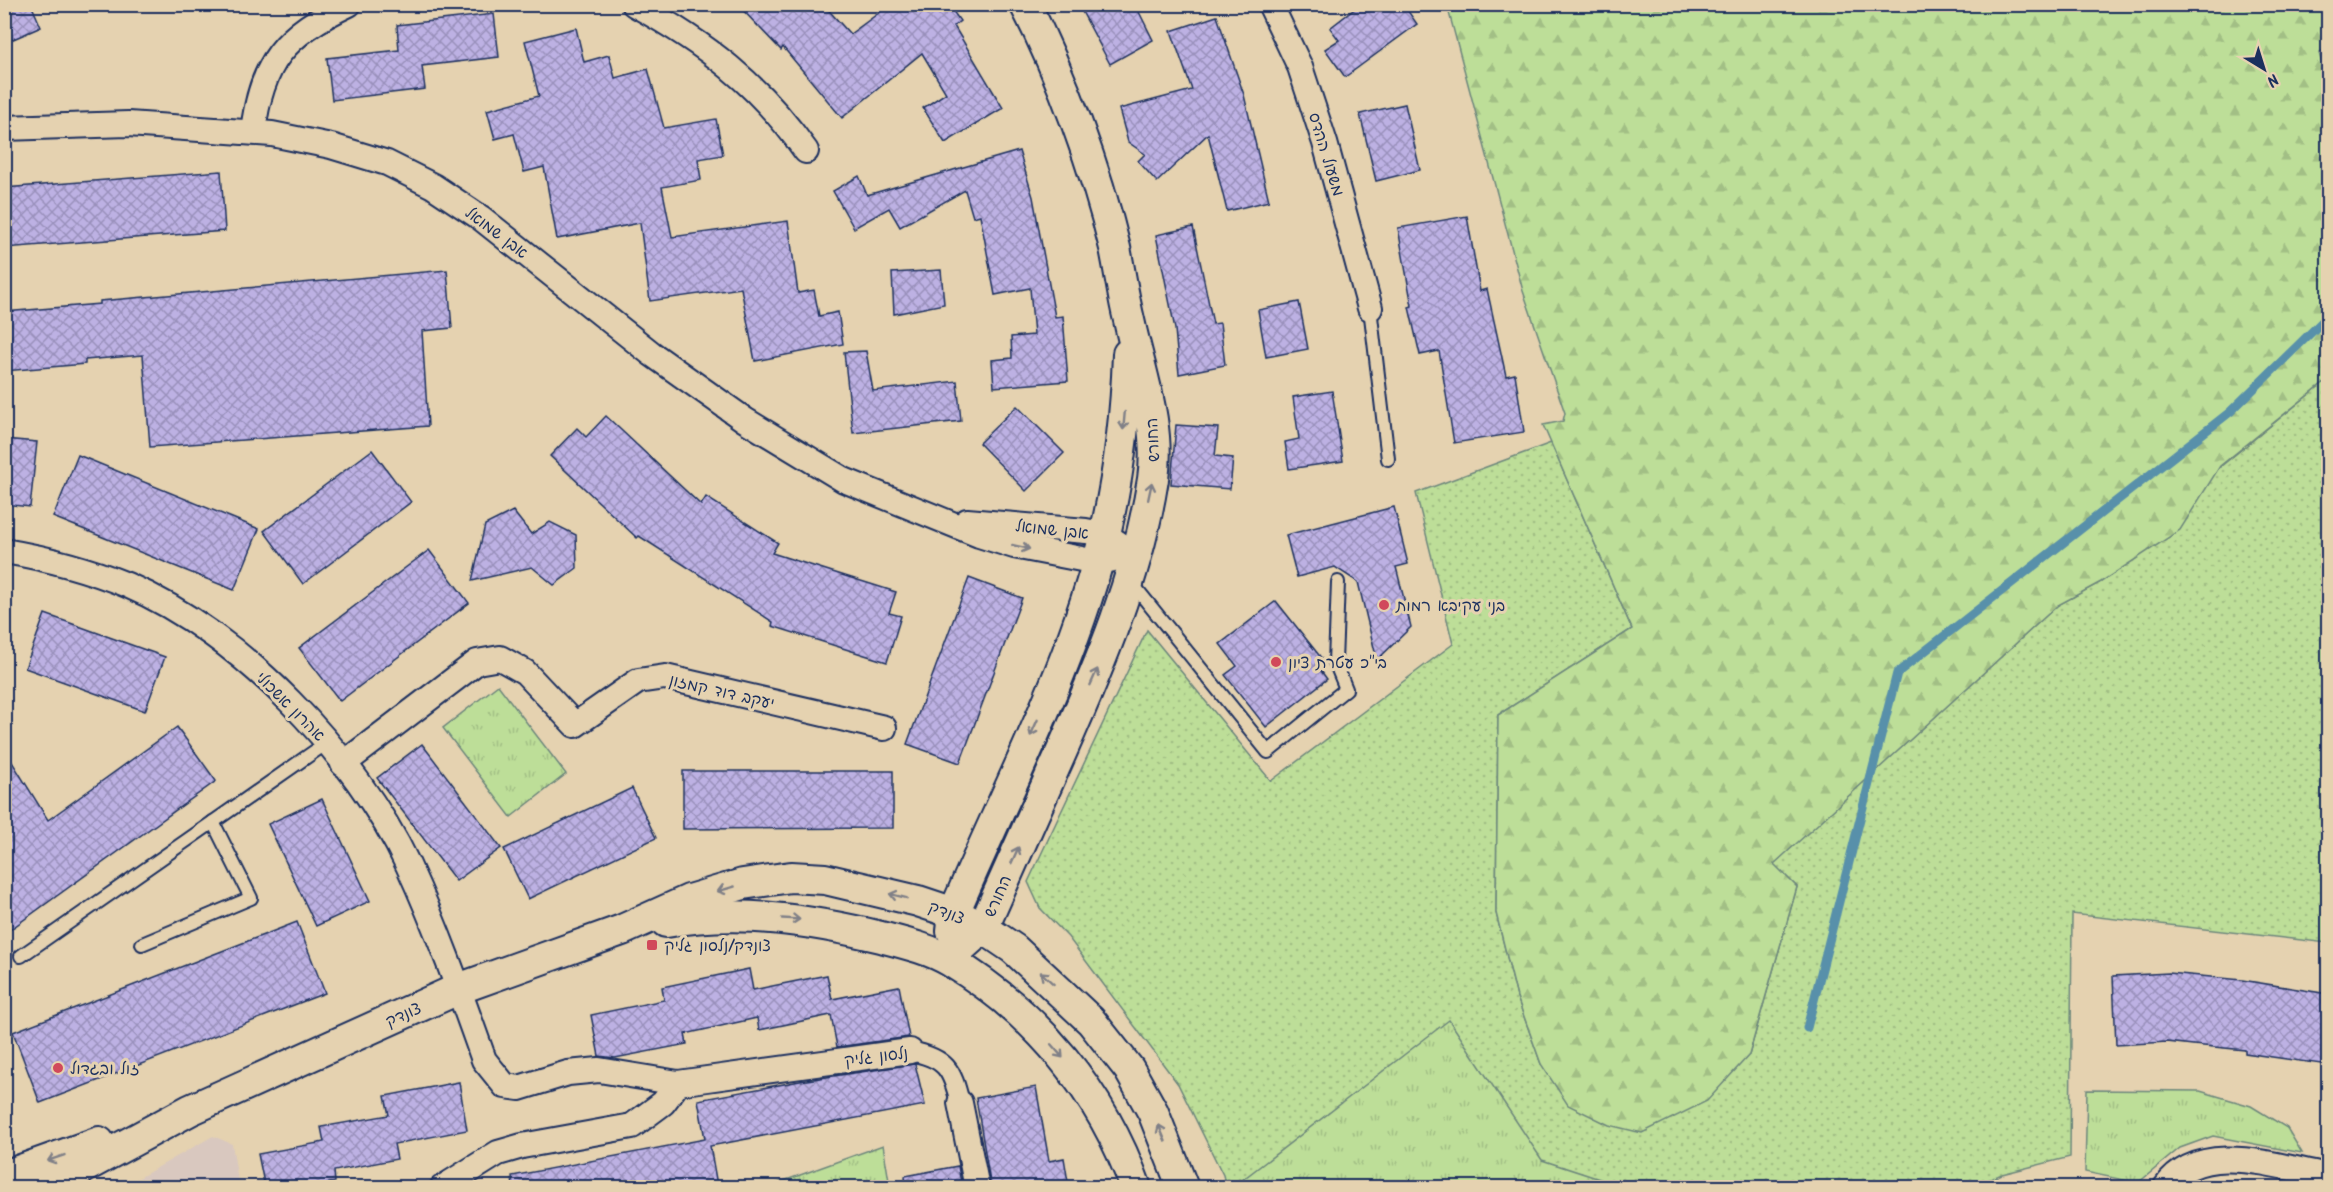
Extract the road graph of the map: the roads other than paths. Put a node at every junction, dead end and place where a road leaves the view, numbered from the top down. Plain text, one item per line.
1 (349, 4) edge
2 (634, 4) edge
3 (1024, 4) edge
4 (1270, 4) edge
5 (4, 128) edge
6 (253, 132) junction
7 (806, 151) dead end
8 (1370, 308) joint
9 (1129, 321) junction
10 (1388, 459) dead end
11 (1101, 548) junction
12 (4, 551) edge
13 (1132, 568) junction
14 (1338, 582) dead end
15 (884, 728) dead end
16 (328, 742) junction
17 (343, 764) junction
18 (213, 822) junction
19 (954, 913) junction
20 (983, 928) junction
21 (622, 930) junction
22 (142, 944) dead end
23 (21, 956) dead end
24 (948, 959) junction
25 (458, 989) junction
26 (910, 1051) joint
27 (678, 1083) junction
28 (960, 1103) joint
29 (190, 1110) junction
30 (2324, 1175) dead end
31 (4, 1176) edge
32 (46, 1188) edge
33 (442, 1188) edge
34 (976, 1188) edge
35 (1136, 1188) edge
36 (1183, 1188) edge
37 (2165, 1188) edge

1 - 6 street
2 - 7 street
3 - 9 street, החורש
4 - 8 street, משעול ההדס
5 - 6 street, אבן שמואל
6 - 11 street, אבן שמואל
8 - 10 lane
9 -> 11 street, החורש
13 -> 9 street, החורש
11 - 13 street, אבן שמואל
11 -> 19 street, החורש
12 - 16 street, אהרון אשכולי
13 - 14 lane
20 -> 13 street, החורש
15 - 17 street, יעקב דוד קמזון
16 - 17 street, אהרון אשכולי
16 - 18 lane
17 - 25 street, אהרון אשכולי
18 - 22 lane
18 - 23 lane
19 - 20 street, צונדק
19 -> 21 street, צונדק
19 - 24 street, החורש
20 - 24 street, החורש
36 -> 20 street, צונדק
21 -> 24 street, צונדק
21 - 25 street, צונדק
24 -> 35 street, צונדק
25 - 27 street, נלסון גליק
25 - 29 street, צונדק
26 - 27 street, נלסון גליק
26 - 28 street, נלסון גליק
27 - 33 street
28 - 34 street, נלסון גליק
29 -> 31 street, צונדק
29 - 32 street, צונדק
30 - 37 street

